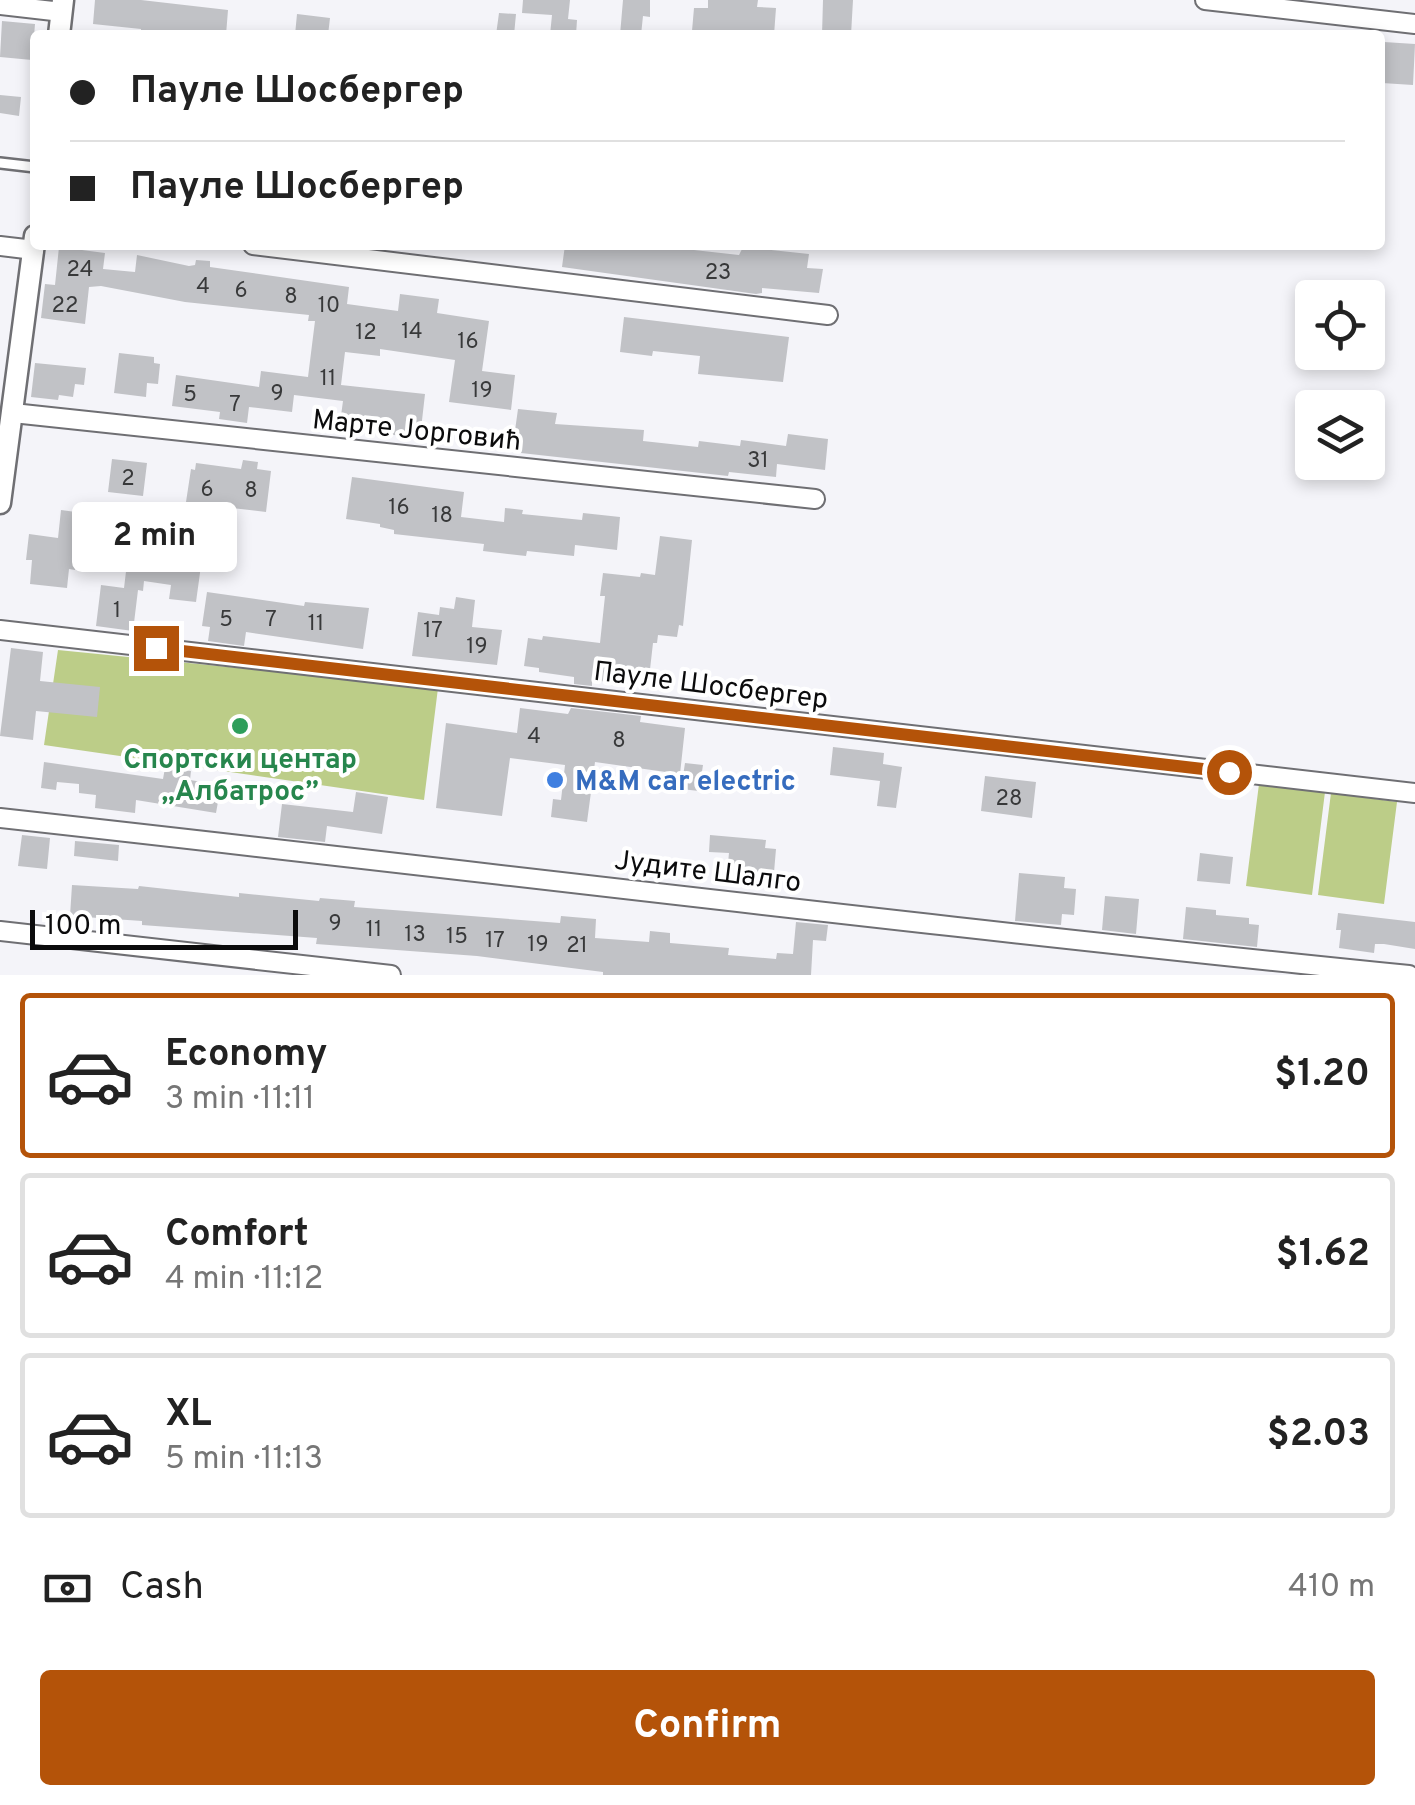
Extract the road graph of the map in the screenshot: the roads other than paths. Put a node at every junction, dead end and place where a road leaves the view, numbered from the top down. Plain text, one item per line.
1 (1205, 0) edge
2 (0, 5) edge
3 (62, 6) edge
4 (1415, 24) edge
5 (0, 163) edge
6 (30, 166) edge
7 (30, 243) edge
8 (0, 246) edge
9 (33, 250) edge
10 (294, 250) edge
11 (828, 315) dead end
12 (12, 413) junction
13 (2, 475) edge
14 (815, 499) dead end
15 (0, 503) edge
16 (0, 630) edge
17 (1415, 793) edge
18 (0, 818) edge
19 (0, 931) edge
20 (391, 975) edge
21 (1409, 975) edge

1 - 4 street
2 - 3 street
5 - 6 lane
7 - 8 street
9 - 12 street
10 - 11 street
12 - 13 street
12 - 14 street, Марте Јорговић
13 - 15 street
16 - 17 street, Пауле Шосбергер
18 - 21 street, Јудите Шалго
19 - 20 street

